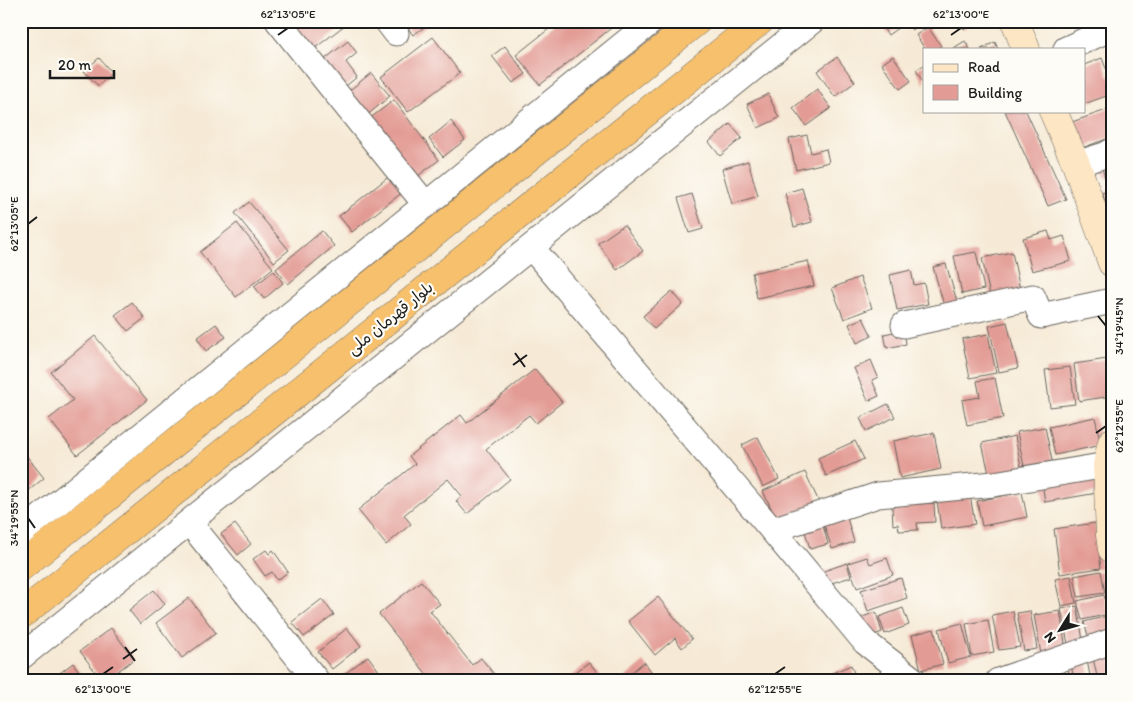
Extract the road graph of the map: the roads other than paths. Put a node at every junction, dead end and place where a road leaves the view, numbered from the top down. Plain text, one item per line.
1 (278, 21) edge
2 (652, 21) edge
3 (696, 21) edge
4 (760, 21) edge
5 (812, 21) edge
6 (1015, 21) edge
7 (1112, 28) edge
8 (1026, 48) edge
9 (1068, 48) edge
10 (1053, 112) edge
11 (1112, 151) edge
12 (1076, 164) junction
13 (426, 205) junction
14 (532, 247) junction
15 (1112, 263) edge
16 (1112, 301) edge
17 (904, 325) dead end
18 (1109, 453) edge
19 (190, 522) junction
20 (772, 530) junction
21 (21, 533) edge
22 (1111, 540) edge
23 (21, 567) edge
24 (21, 615) edge
25 (1112, 641) edge
26 (21, 657) edge
27 (317, 681) edge
28 (915, 681) edge
29 (998, 681) edge

1 - 13 street
2 - 13 street
3 - 23 highway
4 - 24 highway, بلوار قهرمان ملی
5 - 14 street
6 - 8 street
7 - 9 street
10 - 12 street
11 - 12 street
12 - 15 street
13 - 21 street
14 - 19 street
14 - 20 street
16 - 17 street
18 - 20 street
18 - 22 street
19 - 26 street
19 - 27 street
20 - 28 street
25 - 29 street

